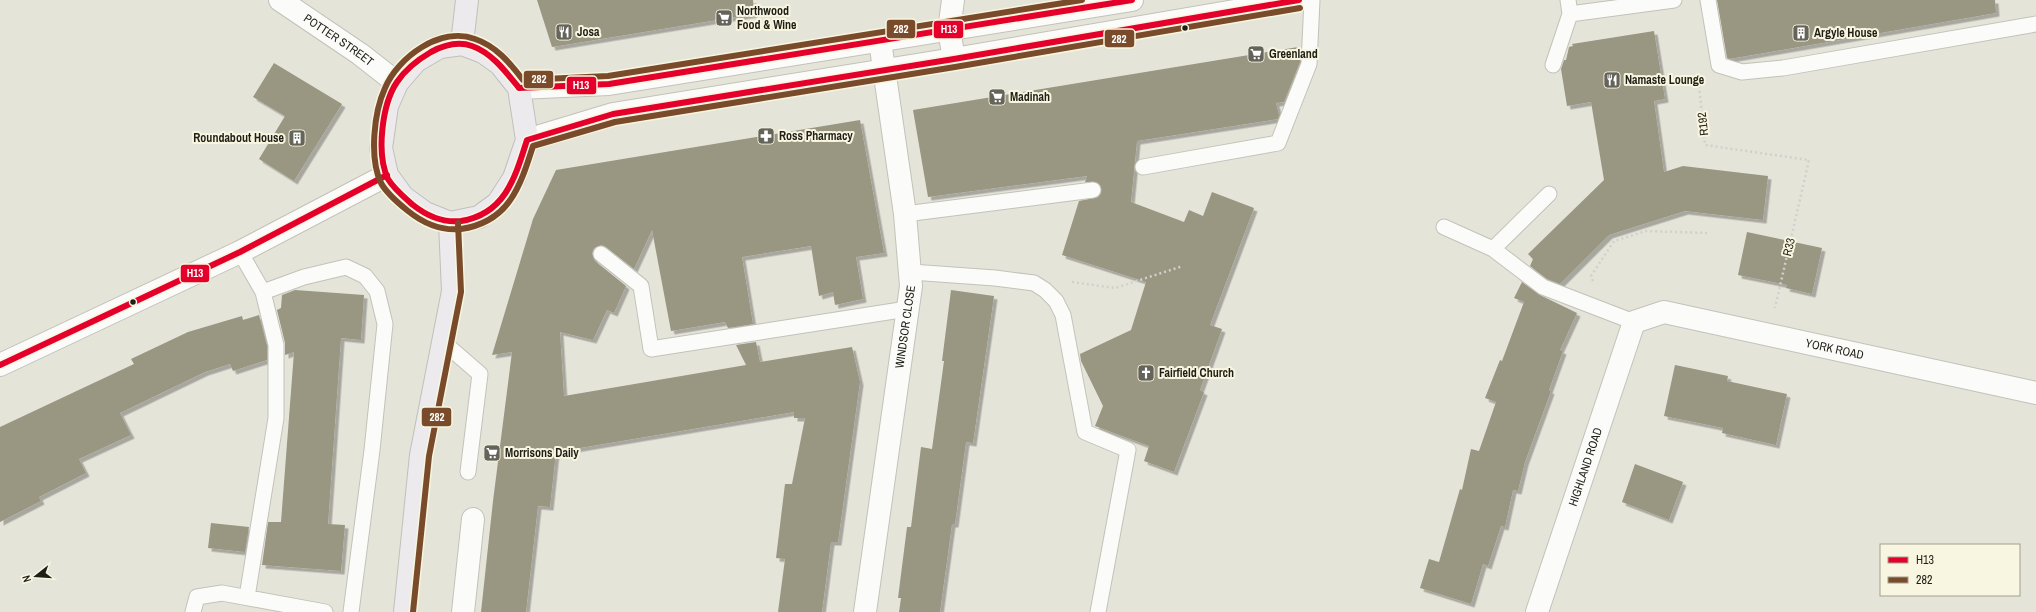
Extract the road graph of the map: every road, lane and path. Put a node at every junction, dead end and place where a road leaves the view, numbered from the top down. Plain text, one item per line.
1 (280, 0) edge
2 (467, 0) edge
3 (953, 0) edge
4 (1132, 0) edge
5 (1299, 0) edge
6 (1312, 0) edge
7 (1674, 0) edge
8 (1708, 0) edge
9 (1569, 7) edge
10 (2036, 24) edge
11 (949, 30) junction
12 (880, 41) junction
13 (462, 44) junction
14 (954, 59) junction
15 (1553, 65) dead end
16 (884, 69) junction
17 (1697, 69) dead end
18 (397, 82) junction
19 (519, 88) junction
20 (527, 140) junction
21 (1808, 160) joint
22 (1143, 167) dead end
23 (386, 175) junction
24 (1093, 190) dead end
25 (1549, 194) dead end
26 (905, 214) junction
27 (450, 223) junction
28 (1444, 227) dead end
29 (1707, 233) dead end
30 (1493, 249) junction
31 (240, 252) junction
32 (601, 254) dead end
33 (1183, 266) dead end
34 (910, 272) junction
35 (1042, 288) junction
36 (263, 292) junction
37 (907, 309) junction
38 (1600, 309) junction
39 (1634, 322) junction
40 (1769, 335) junction
41 (443, 342) junction
42 (0, 365) edge
43 (2036, 393) edge
44 (468, 472) dead end
45 (473, 519) dead end
46 (247, 597) junction
47 (193, 612) edge
48 (325, 612) edge
49 (350, 612) edge
50 (405, 612) edge
51 (463, 612) edge
52 (865, 612) edge
53 (1098, 612) edge
54 (1537, 612) edge

1 - 18 street, POTTER STREET
2 - 13 main road
3 - 11 street
4 - 11 street
5 - 14 street
6 - 22 lane
7 - 9 lane
8 - 10 lane
9 - 15 lane
11 - 12 street
11 - 14 street
12 - 16 street, WINDSOR CLOSE
12 - 19 street
13 - 18 main road
13 - 19 main road
14 - 16 street
16 - 20 street
16 - 26 street, WINDSOR CLOSE
17 - 21 path, R192
18 - 23 main road
19 - 20 main road
20 - 27 main road
21 - 40 path, R33
23 - 27 main road
23 - 31 street
24 - 26 lane
25 - 30 lane
26 - 34 street, WINDSOR CLOSE
27 - 41 main road
28 - 30 lane
29 - 38 path
30 - 38 lane
31 - 36 lane
31 - 42 street
32 - 37 lane
33 - 35 path
34 - 35 lane
34 - 37 street, WINDSOR CLOSE
35 - 53 lane
36 - 46 lane
36 - 49 lane
37 - 52 street, WINDSOR CLOSE
38 - 39 lane
39 - 40 street, YORK ROAD
39 - 54 street, HIGHLAND ROAD
40 - 43 street, YORK ROAD
41 - 44 lane
41 - 50 main road
45 - 51 street
46 - 47 lane
46 - 48 lane

